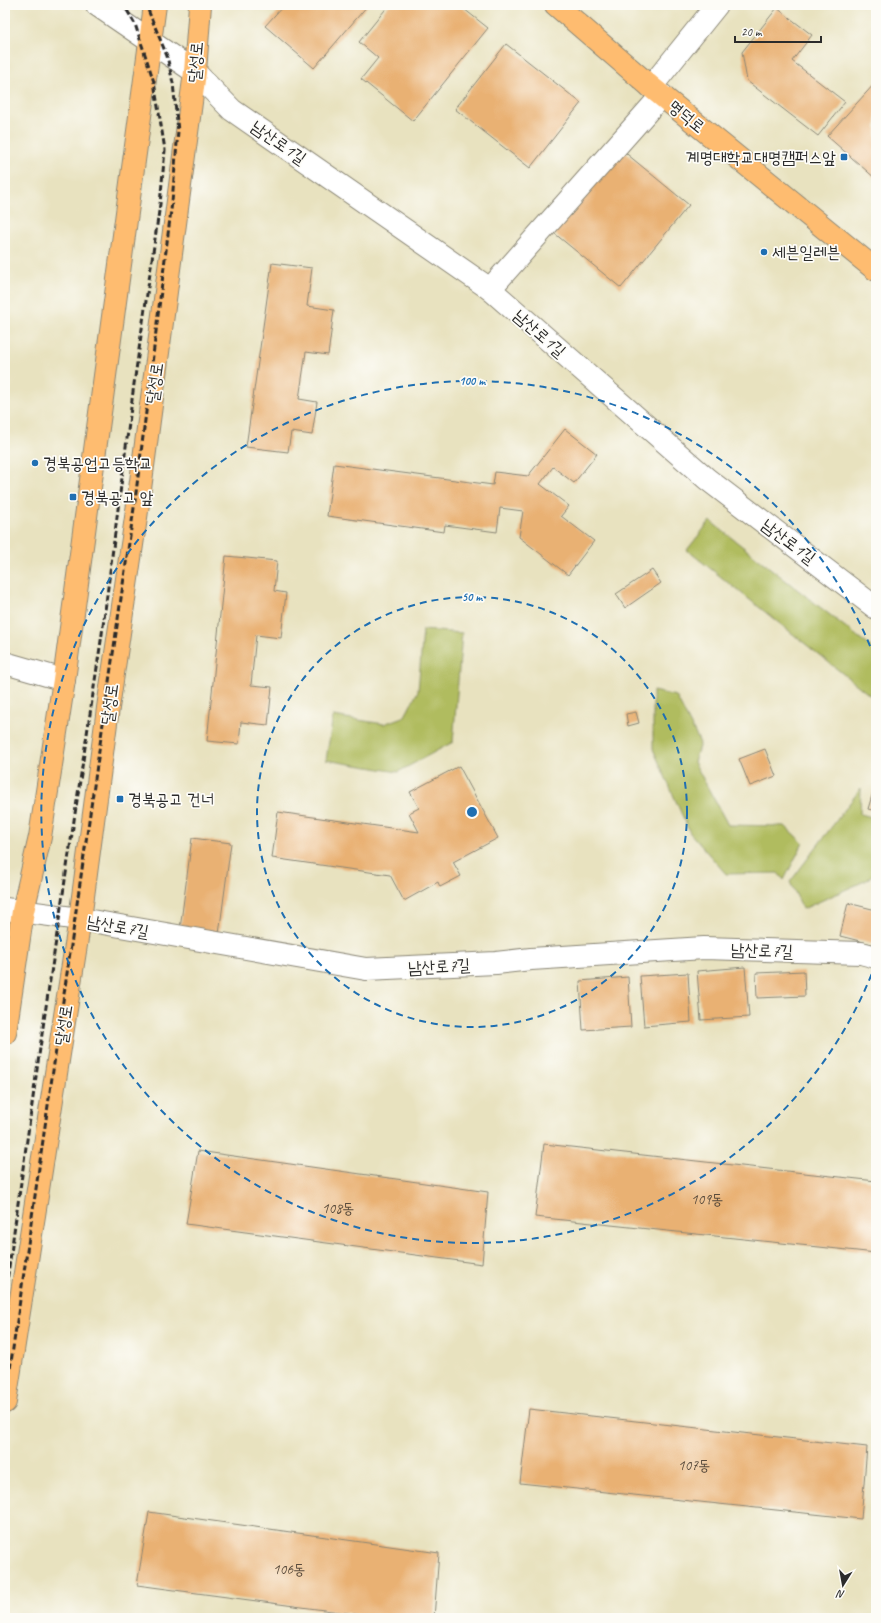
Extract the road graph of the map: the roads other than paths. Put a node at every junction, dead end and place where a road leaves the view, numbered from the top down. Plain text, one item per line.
1 (97, 5) edge
2 (155, 5) edge
3 (200, 5) edge
4 (556, 5) edge
5 (717, 5) edge
6 (151, 42) junction
7 (195, 72) junction
8 (656, 91) junction
9 (876, 270) edge
10 (490, 289) junction
11 (876, 608) edge
12 (5, 663) edge
13 (64, 680) junction
14 (14, 910) edge
15 (80, 919) junction
16 (876, 958) edge
17 (5, 1033) edge
18 (5, 1402) edge

1 - 6 street, 남산로1길
2 - 6 main road
3 - 7 main road, 달성로
4 - 8 main road, 명덕로
5 - 8 street
6 - 7 street, 남산로1길
6 - 13 main road
7 - 10 street, 남산로1길
7 - 15 main road, 달성로
8 - 9 main road, 명덕로
8 - 10 street
10 - 11 street, 남산로1길
12 - 13 street
13 - 14 main road
14 - 15 street, 남산로7길
14 - 17 main road
15 - 16 street, 남산로7길
15 - 18 main road, 달성로

